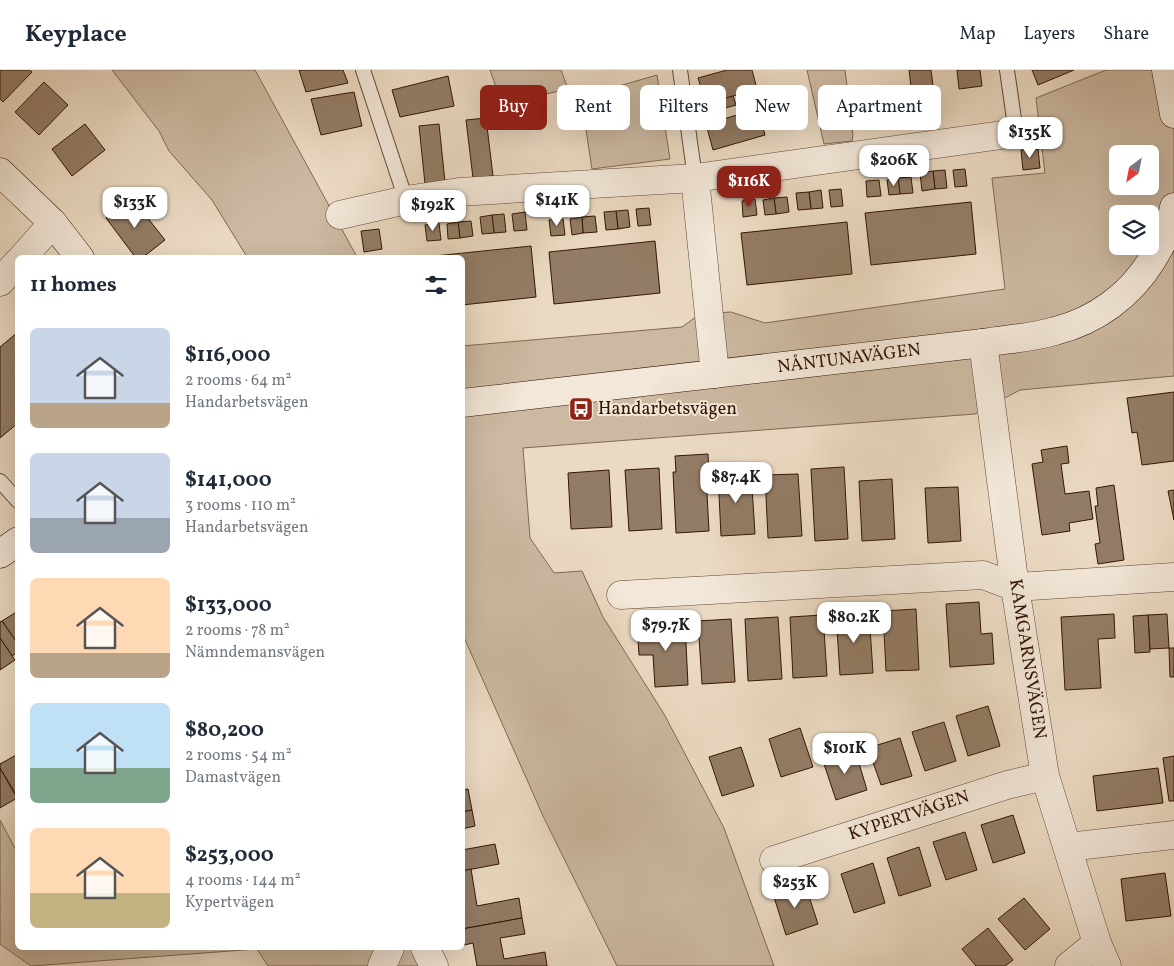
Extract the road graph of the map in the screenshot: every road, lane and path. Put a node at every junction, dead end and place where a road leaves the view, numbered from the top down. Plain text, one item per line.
1 (363, 70) edge
2 (680, 70) edge
3 (1007, 70) edge
4 (1166, 70) edge
5 (1174, 114) edge
6 (1016, 133) joint
7 (0, 172) edge
8 (695, 178) junction
9 (406, 200) junction
10 (1174, 208) edge
11 (340, 215) dead end
12 (52, 223) junction
13 (25, 255) edge
14 (78, 255) edge
15 (15, 265) edge
16 (0, 282) edge
17 (983, 343) junction
18 (715, 374) junction
19 (465, 403) edge
20 (0, 481) edge
21 (15, 498) edge
22 (15, 544) edge
23 (0, 554) edge
24 (1174, 577) edge
25 (1015, 587) junction
26 (622, 595) dead end
27 (1045, 776) junction
28 (1174, 835) edge
29 (1068, 847) junction
30 (774, 860) dead end
31 (389, 950) edge
32 (427, 950) edge
33 (1102, 955) edge
34 (382, 966) edge
35 (434, 966) edge
36 (1069, 966) edge

1 - 9 lane
2 - 8 lane
3 - 6 lane
4 - 5 street
6 - 8 street
7 - 12 street
8 - 9 street
8 - 18 street
9 - 11 street
10 - 17 street, NÅNTUNAVÄGEN
12 - 13 street
12 - 14 street
15 - 16 street
17 - 18 street, NÅNTUNAVÄGEN
17 - 25 street, KAMGARNSVÄGEN
18 - 19 street, NÅNTUNAVÄGEN
20 - 21 lane
22 - 23 street
24 - 25 street
25 - 26 street
25 - 27 street, KAMGARNSVÄGEN
27 - 29 street, KAMGARNSVÄGEN
27 - 30 street, KYPERTVÄGEN
28 - 29 street
29 - 33 street, KAMGARNSVÄGEN
31 - 34 street
32 - 35 street
33 - 36 street

